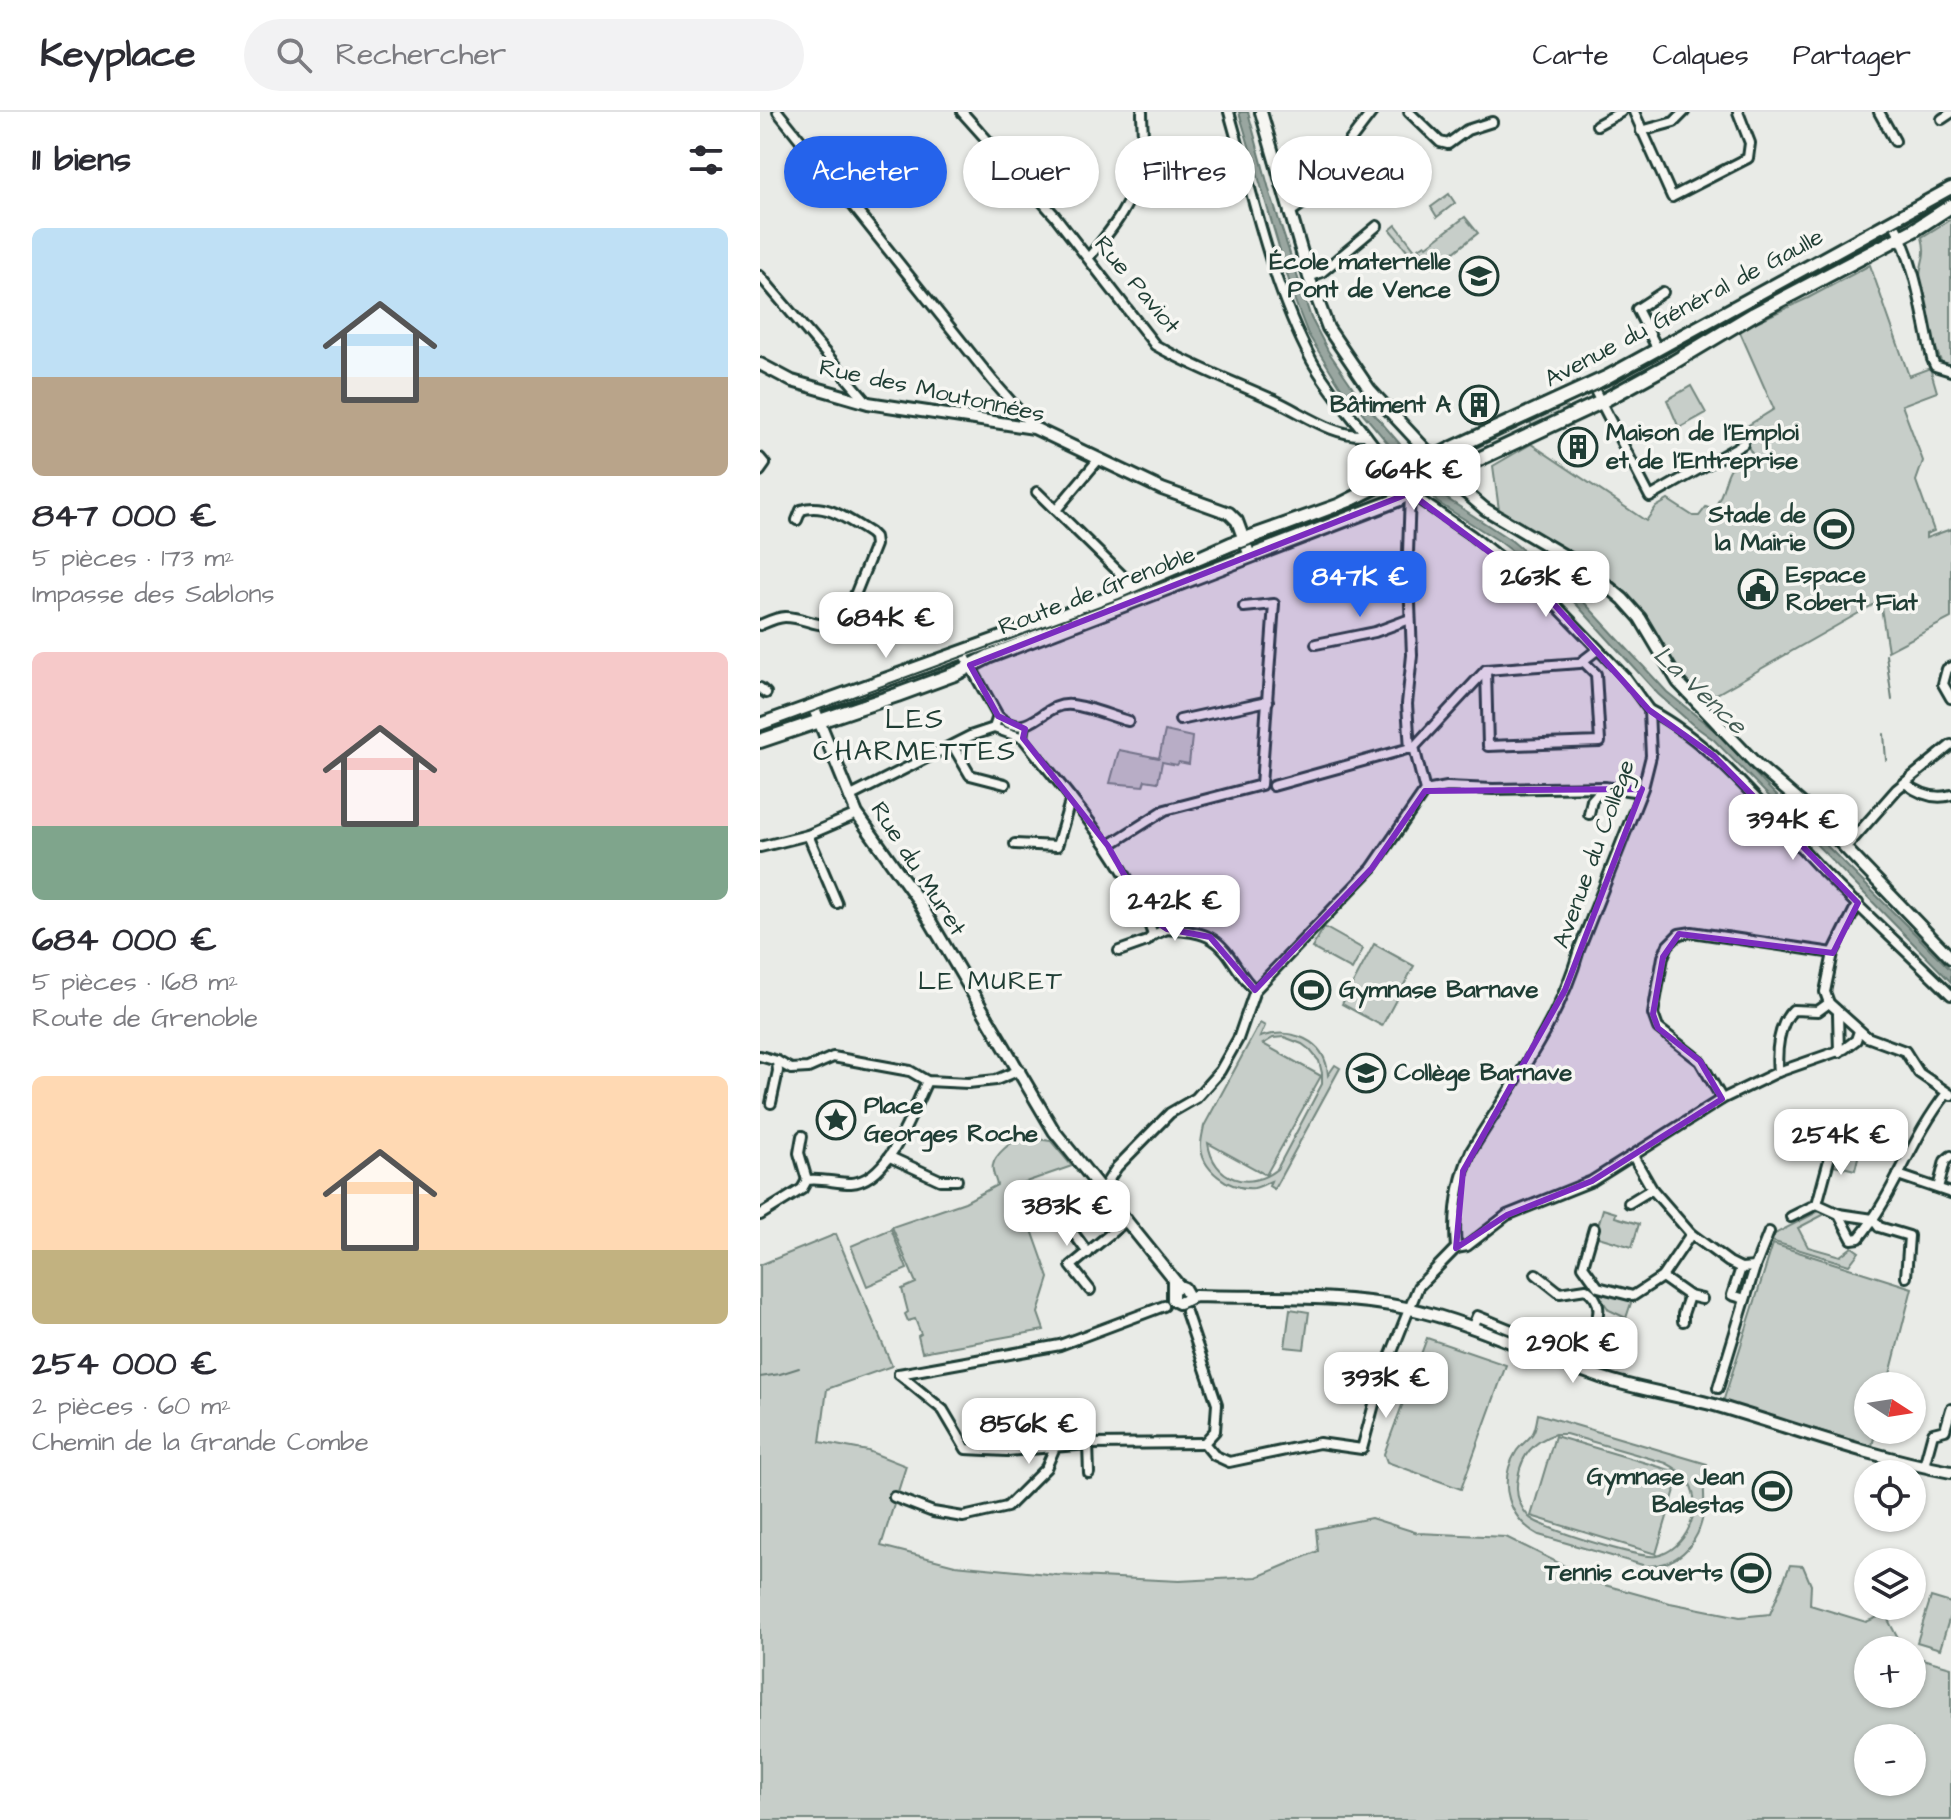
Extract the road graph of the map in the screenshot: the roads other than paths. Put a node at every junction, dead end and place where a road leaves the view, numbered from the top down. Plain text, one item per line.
1 (778, 112) edge
2 (962, 112) edge
3 (1142, 112) edge
4 (1229, 112) edge
5 (1261, 112) edge
6 (1372, 112) edge
7 (1409, 112) edge
8 (1621, 112) edge
9 (1634, 112) edge
10 (1684, 112) edge
11 (1738, 112) edge
12 (1879, 112) edge
13 (1951, 113) edge
14 (1942, 119) dead end
15 (1492, 122) dead end
16 (1597, 125) dead end
17 (1641, 131) junction
18 (1895, 141) dead end
19 (1951, 189) edge
20 (1951, 206) edge
21 (1289, 213) junction
22 (1893, 222) junction
23 (1377, 226) dead end
24 (1901, 237) junction
25 (1089, 257) junction
26 (760, 276) edge
27 (1309, 277) junction
28 (1663, 292) dead end
29 (1658, 350) junction
30 (760, 364) edge
31 (1951, 371) edge
32 (1592, 385) junction
33 (1601, 402) junction
34 (868, 403) junction
35 (1034, 428) junction
36 (1366, 435) junction
37 (1743, 444) dead end
38 (760, 458) edge
39 (1099, 459) junction
40 (1430, 460) junction
41 (760, 471) edge
42 (1403, 475) junction
43 (1444, 476) junction
44 (1416, 490) junction
45 (1037, 492) dead end
46 (1056, 510) junction
47 (797, 520) dead end
48 (1244, 539) junction
49 (1250, 556) junction
50 (1134, 587) junction
51 (1244, 607) dead end
52 (1410, 619) junction
53 (760, 625) edge
54 (1316, 644) dead end
55 (1597, 650) junction
56 (963, 653) junction
57 (1584, 662) junction
58 (970, 665) junction
59 (1951, 667) edge
60 (1486, 670) junction
61 (1951, 698) edge
62 (1268, 701) junction
63 (813, 706) junction
64 (1649, 710) junction
65 (998, 716) junction
66 (1180, 720) dead end
67 (1128, 721) dead end
68 (819, 723) junction
69 (760, 725) edge
70 (1025, 725) junction
71 (994, 728) junction
72 (1023, 738) junction
73 (760, 741) edge
74 (1951, 745) edge
75 (953, 746) junction
76 (1412, 748) junction
77 (1905, 783) junction
78 (1005, 784) dead end
79 (1273, 786) dead end
80 (1604, 787) junction
81 (1425, 791) junction
82 (1641, 792) junction
83 (1951, 795) edge
84 (849, 797) junction
85 (1071, 798) junction
86 (857, 814) junction
87 (1589, 814) dead end
88 (808, 835) junction
89 (1015, 844) dead end
90 (1108, 846) junction
91 (760, 847) edge
92 (1845, 848) junction
93 (837, 903) dead end
94 (1858, 903) junction
95 (1147, 916) junction
96 (1167, 929) junction
97 (1153, 935) junction
98 (1119, 951) dead end
99 (1833, 953) junction
100 (1951, 958) edge
101 (1255, 990) junction
102 (1951, 995) edge
103 (1829, 1003) junction
104 (1838, 1014) junction
105 (1859, 1031) junction
106 (1839, 1052) junction
107 (760, 1056) edge
108 (780, 1063) junction
109 (1020, 1070) junction
110 (1778, 1072) junction
111 (927, 1081) junction
112 (1949, 1094) edge
113 (1722, 1099) junction
114 (771, 1103) dead end
115 (802, 1136) dead end
116 (1850, 1137) dead end
117 (1633, 1156) junction
118 (1951, 1156) edge
119 (890, 1157) junction
120 (1898, 1175) junction
121 (807, 1180) junction
122 (957, 1180) dead end
123 (1938, 1188) junction
124 (1652, 1189) junction
125 (1102, 1190) junction
126 (1951, 1193) edge
127 (1629, 1203) dead end
128 (1817, 1204) junction
129 (1839, 1214) junction
130 (760, 1215) edge
131 (1791, 1217) dead end
132 (1856, 1217) junction
133 (1873, 1219) junction
134 (1127, 1220) junction
135 (1066, 1223) dead end
136 (1845, 1226) junction
137 (1594, 1228) dead end
138 (1769, 1232) dead end
139 (1691, 1234) junction
140 (1456, 1248) junction
141 (1088, 1253) junction
142 (1755, 1267) junction
143 (1741, 1268) junction
144 (1536, 1274) dead end
145 (1662, 1277) junction
146 (1906, 1277) dead end
147 (1090, 1290) dead end
148 (1689, 1296) junction
149 (1180, 1297) junction
150 (1702, 1299) dead end
151 (1745, 1299) junction
152 (1409, 1309) junction
153 (1683, 1321) dead end
154 (1472, 1328) junction
155 (1718, 1388) dead end
156 (1951, 1409) edge
157 (1204, 1443) junction
158 (1088, 1444) junction
159 (1055, 1447) junction
160 (1899, 1460) edge
161 (1926, 1460) edge
162 (1926, 1466) edge
163 (1951, 1472) edge
164 (1089, 1473) dead end
165 (894, 1497) dead end

1 - 35 street
2 - 25 street, Rue Paviot
3 - 25 street
4 - 36 street
5 - 21 street
6 - 21 street
7 - 15 street
8 - 16 street
9 - 17 street
10 - 17 street
11 - 17 street
12 - 18 street
13 - 14 street
19 - 22 main road, Avenue du Général de Gaulle
20 - 24 main road, Avenue du Général de Gaulle
21 - 27 street
22 - 24 street
22 - 29 main road, Avenue du Général de Gaulle
23 - 27 street
24 - 31 street
24 - 33 main road, Avenue du Général de Gaulle
25 - 36 street, Rue Paviot
26 - 34 street
27 - 40 street
28 - 29 street
29 - 32 main road, Avenue du Général de Gaulle
30 - 34 street, Rue des Moutonnées
32 - 33 street
32 - 40 main road, Avenue du Général de Gaulle
33 - 37 street
33 - 43 main road, Avenue du Général de Gaulle
34 - 35 street, Rue des Moutonnées
35 - 39 street, Rue des Moutonnées
36 - 42 street
38 - 41 street
39 - 46 street
39 - 48 street, Rue des Moutonnées
40 - 42 main road, Route de Grenoble
40 - 43 street
42 - 44 street
42 - 48 main road, Route de Grenoble
43 - 44 main road, Route de Grenoble
43 - 92 street
44 - 49 main road, Route de Grenoble
44 - 52 street
44 - 55 street
45 - 46 street, Route de Grenoble
46 - 50 street, Route de Grenoble
47 - 53 street
48 - 49 street, Rue des Moutonnées
48 - 50 main road, Route de Grenoble
49 - 58 main road, Route de Grenoble
50 - 56 main road, Route de Grenoble
51 - 62 street
52 - 54 street
52 - 76 street
55 - 57 street
55 - 64 street
56 - 58 street
56 - 63 main road, Route de Grenoble
57 - 60 street
57 - 60 street
58 - 65 street
58 - 68 main road, Route de Grenoble
59 - 61 street
60 - 76 street
62 - 66 street
62 - 90 street
63 - 68 street, Rue du Muret
63 - 69 main road, Route de Grenoble
64 - 82 street, Avenue du Collège
64 - 94 street
65 - 70 street
65 - 71 street
67 - 70 street
68 - 73 main road, Route de Grenoble
68 - 84 street, Rue du Muret
70 - 72 street
71 - 72 street
71 - 75 street
72 - 85 street
74 - 77 street
75 - 78 street
75 - 84 street
76 - 79 street
76 - 81 street
77 - 83 street
77 - 92 street
80 - 81 street
80 - 82 street
80 - 87 street
81 - 101 street
82 - 140 street, Avenue du Collège
84 - 86 street, Rue du Muret
85 - 89 street
85 - 90 street
86 - 88 street
86 - 109 street, Rue du Muret
88 - 91 street
88 - 93 street
90 - 95 street
92 - 100 street
94 - 99 street
94 - 102 street
95 - 96 street
95 - 97 street
96 - 97 street
96 - 101 street
97 - 98 street
99 - 103 street
99 - 113 street
101 - 125 street
103 - 104 street
103 - 110 street
104 - 105 street
104 - 106 street
105 - 106 street
105 - 112 street
106 - 110 street
107 - 108 street
108 - 111 street
108 - 114 street
109 - 111 street
109 - 125 street, Rue du Muret
110 - 113 street
111 - 119 street
112 - 120 street
113 - 117 street
115 - 121 street
116 - 128 street
117 - 124 street
117 - 140 street
118 - 123 street
119 - 121 street
119 - 122 street
120 - 123 street
120 - 133 street
121 - 130 street
123 - 126 street
124 - 127 street
124 - 139 street
125 - 134 street, Rue du Muret
128 - 129 street
128 - 131 street
129 - 132 street
129 - 136 street
132 - 133 street
132 - 136 street
133 - 136 street
133 - 146 street
134 - 141 street
134 - 149 street, Rue du Muret
135 - 141 street
137 - 145 street
138 - 142 street
139 - 143 street
139 - 145 street
140 - 152 street
141 - 147 street
142 - 143 street
142 - 151 street
143 - 151 street
144 - 154 street
145 - 148 street
148 - 150 street
148 - 153 street
149 - 152 street
149 - 157 street
149 - 159 street
151 - 155 street
152 - 154 street
152 - 157 street
154 - 160 street
156 - 161 street
157 - 158 street
158 - 159 street
158 - 164 street
159 - 165 street
162 - 163 street

